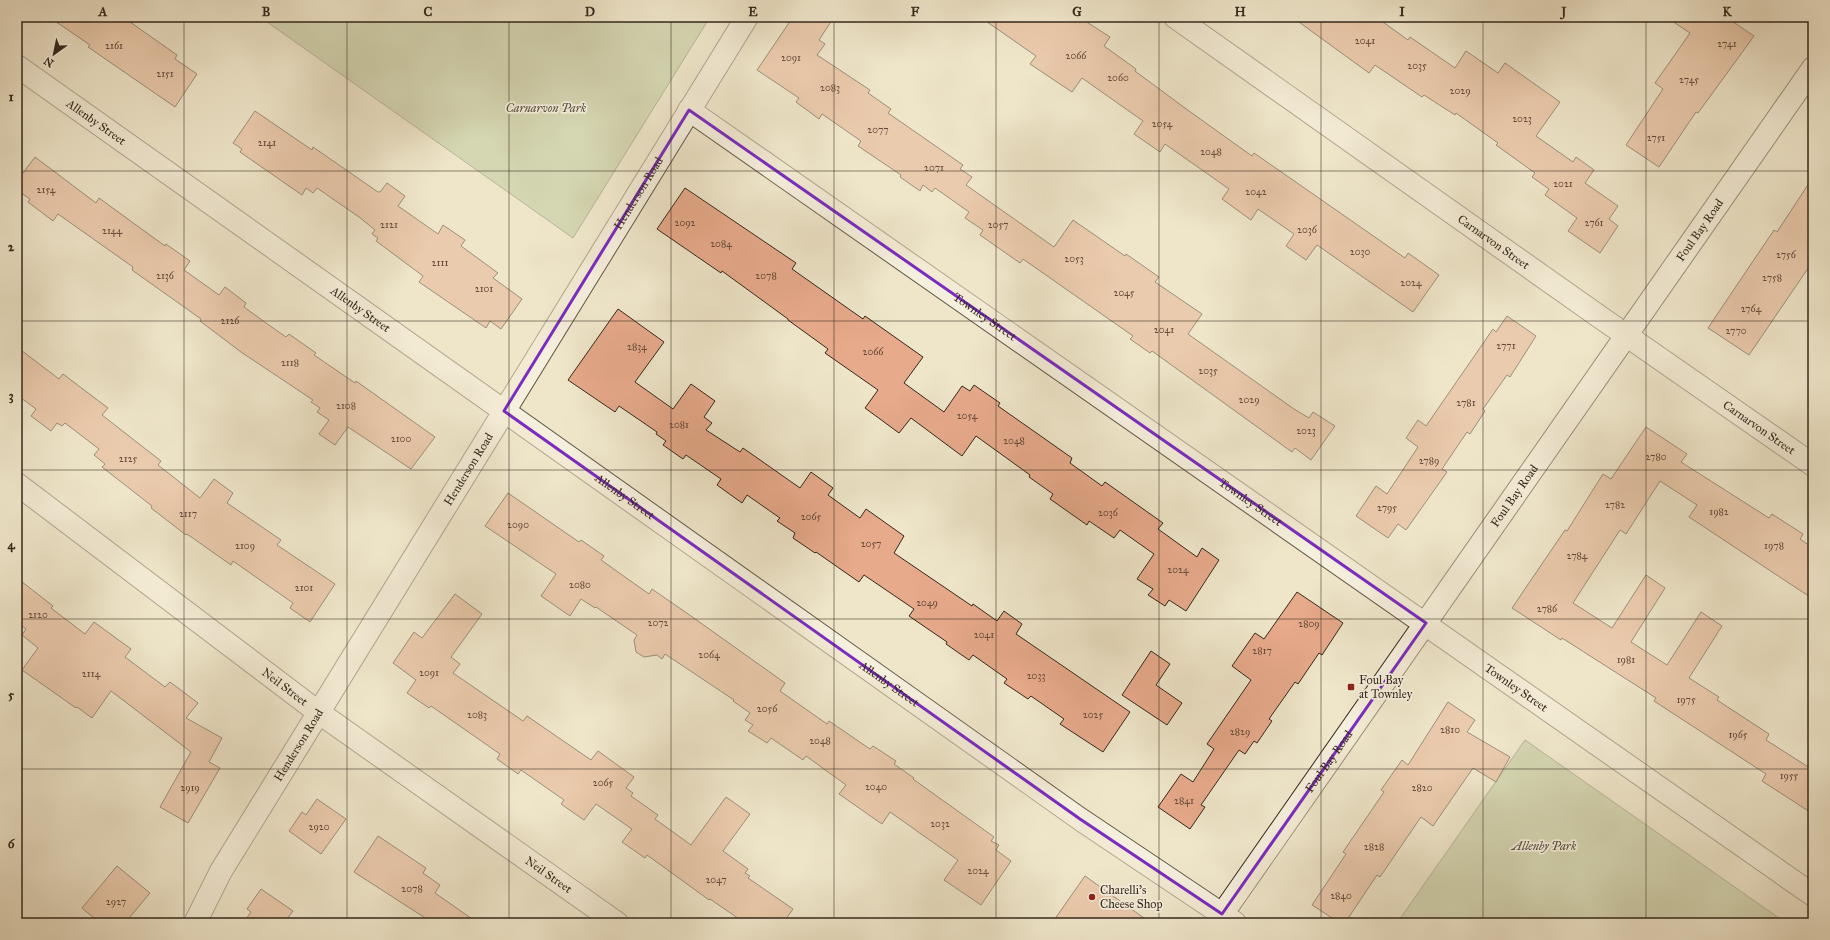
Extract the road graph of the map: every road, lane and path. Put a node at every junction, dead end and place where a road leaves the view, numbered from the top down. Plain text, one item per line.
1 (746, 17) edge
2 (1175, 17) edge
3 (17, 66) edge
4 (1813, 68) edge
5 (689, 110) junction
6 (1626, 336) junction
7 (504, 411) junction
8 (1813, 464) edge
9 (17, 484) edge
10 (1426, 623) junction
11 (318, 712) junction
12 (1813, 895) edge
13 (1225, 920) edge
14 (195, 923) edge
15 (617, 923) edge

1 - 5 street, Henderson Road
2 - 6 street, Carnarvon Street
3 - 7 street, Allenby Street
4 - 6 street, Foul Bay Road
5 - 7 street, Henderson Road
5 - 10 street, Townley Street
6 - 8 street, Carnarvon Street
6 - 10 street, Foul Bay Road
7 - 11 street, Henderson Road
7 - 13 street, Allenby Street
9 - 11 street, Neil Street
10 - 12 street, Townley Street
10 - 13 street, Foul Bay Road
11 - 14 street, Henderson Road
11 - 15 street, Neil Street

